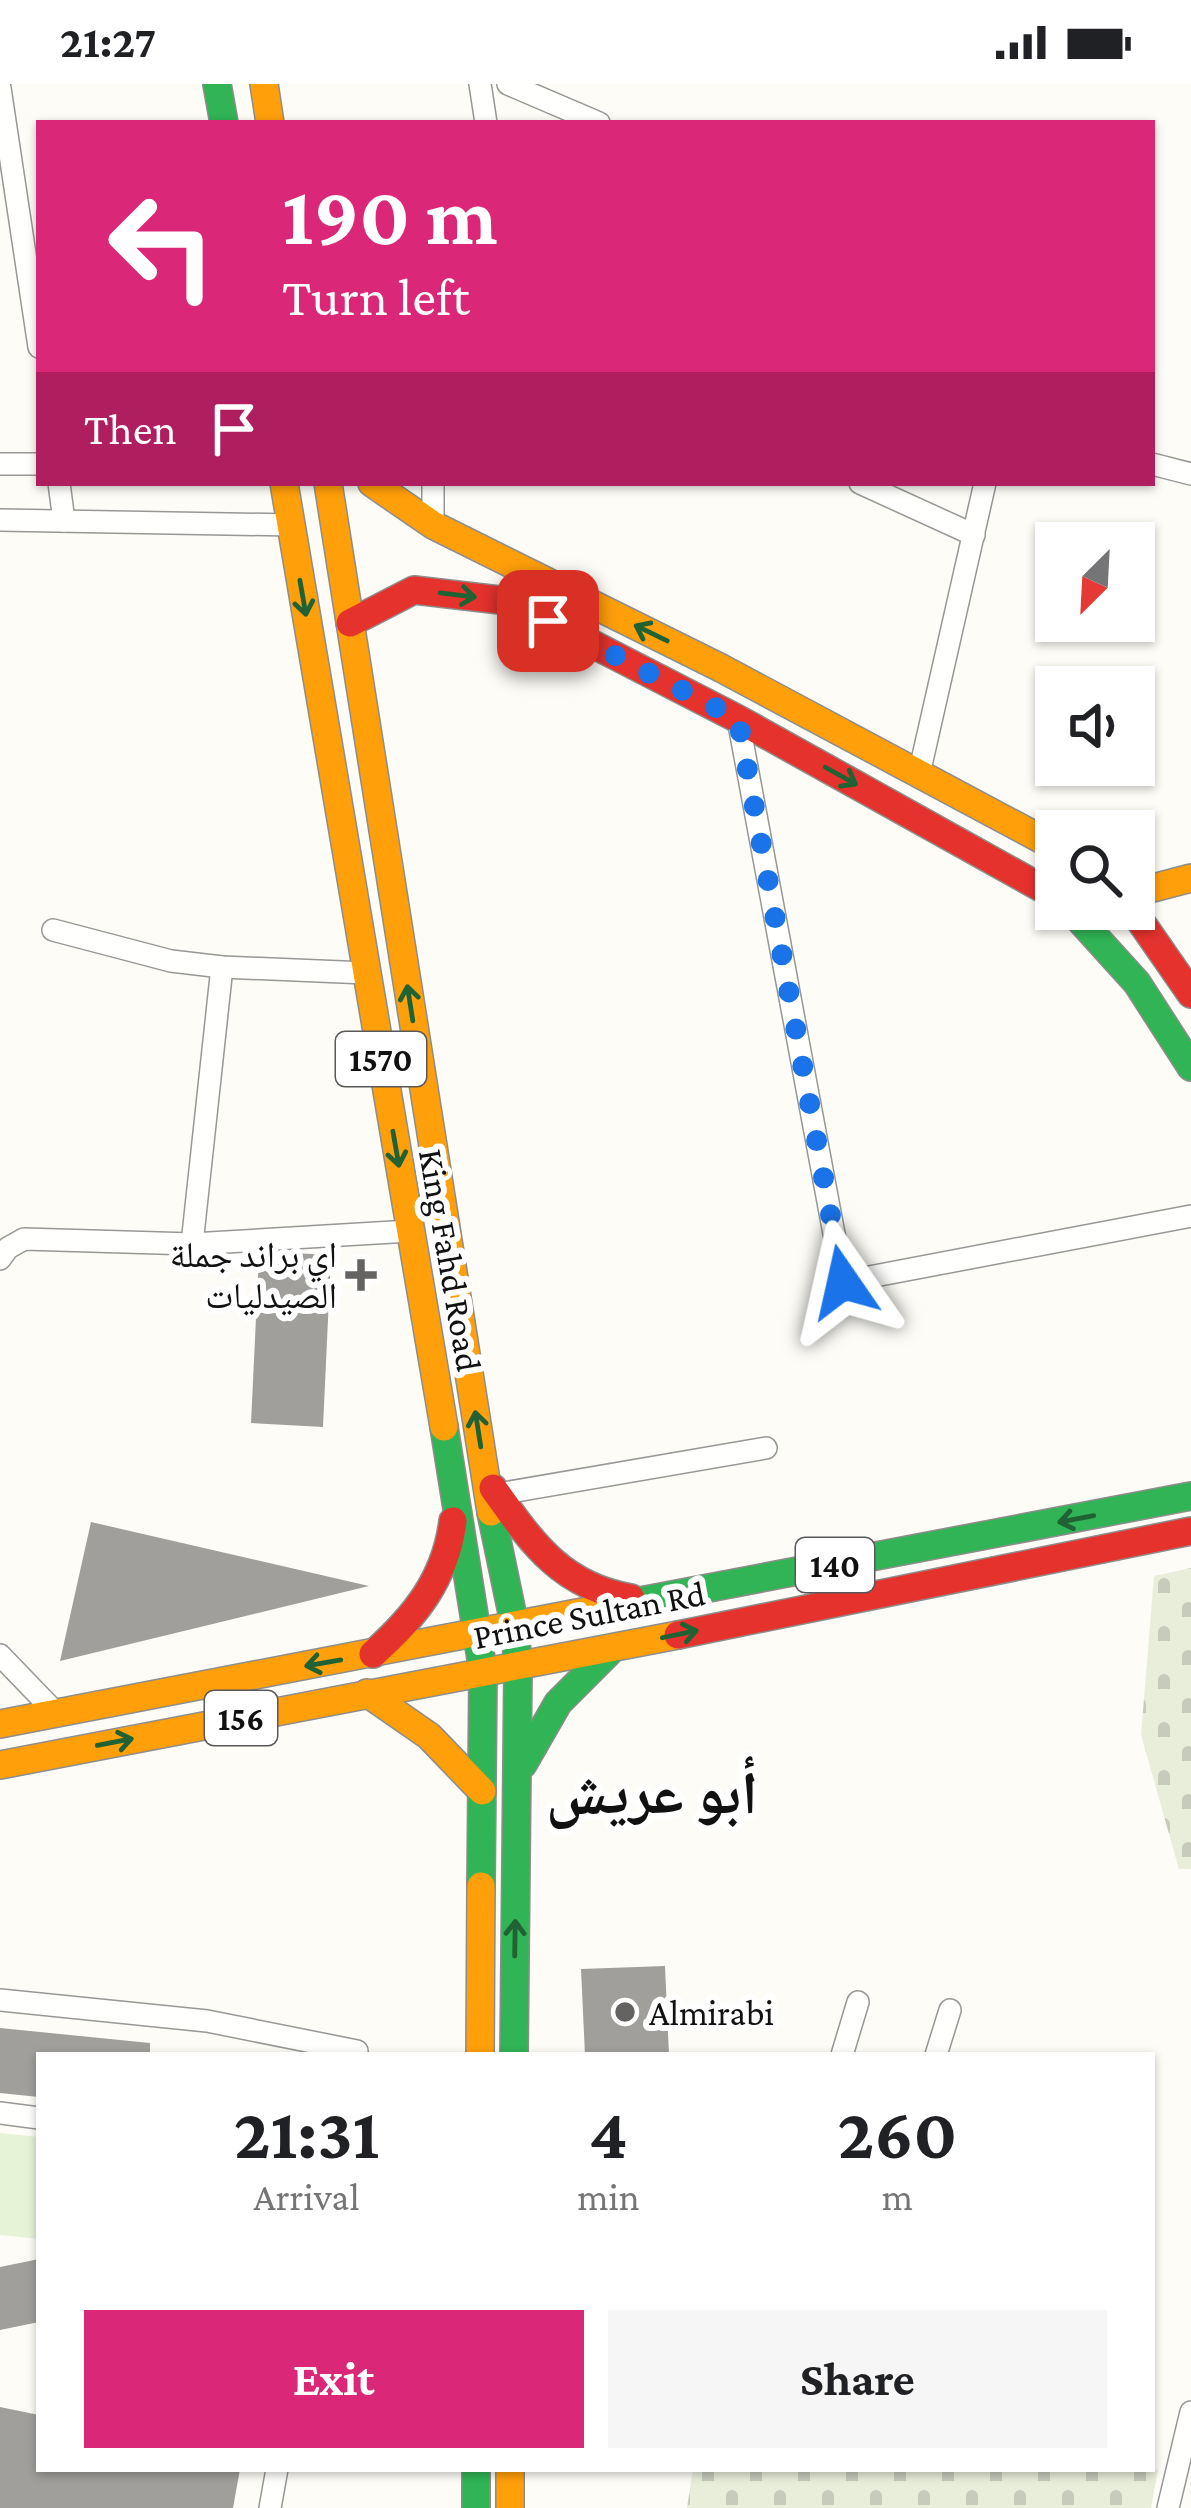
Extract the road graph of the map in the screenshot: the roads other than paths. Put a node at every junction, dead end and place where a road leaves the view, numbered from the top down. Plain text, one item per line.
1 (217, 84) edge
2 (264, 84) edge
3 (480, 84) edge
4 (508, 84) edge
5 (0, 87) edge
6 (223, 120) edge
7 (270, 120) edge
8 (486, 120) edge
9 (592, 120) edge
10 (36, 326) edge
11 (0, 464) edge
12 (36, 464) edge
13 (1155, 465) edge
14 (1191, 474) edge
15 (59, 486) edge
16 (285, 486) edge
17 (328, 486) edge
18 (376, 486) edge
19 (433, 486) edge
20 (867, 486) edge
21 (985, 486) edge
22 (0, 520) edge
23 (64, 521) junction
24 (291, 524) junction
25 (433, 525) junction
26 (974, 535) junction
27 (350, 623) junction
28 (754, 687) junction
29 (738, 719) junction
30 (919, 774) junction
31 (1035, 836) edge
32 (1191, 878) edge
33 (1035, 884) edge
34 (1155, 887) edge
35 (53, 930) dead end
36 (1093, 930) edge
37 (1147, 930) edge
38 (222, 968) junction
39 (366, 973) junction
40 (1191, 994) edge
41 (1191, 1067) edge
42 (1191, 1216) edge
43 (410, 1232) junction
44 (192, 1244) junction
45 (0, 1259) edge
46 (766, 1448) dead end
47 (492, 1486) junction
48 (454, 1487) junction
49 (1191, 1496) edge
50 (1191, 1531) edge
51 (659, 1599) junction
52 (515, 1627) junction
53 (479, 1634) junction
54 (614, 1648) junction
55 (373, 1654) junction
56 (0, 1655) edge
57 (518, 1668) junction
58 (483, 1671) junction
59 (367, 1694) junction
60 (55, 1712) junction
61 (0, 1724) edge
62 (0, 1765) edge
63 (517, 1778) junction
64 (482, 1791) junction
65 (0, 2000) edge
66 (858, 2002) dead end
67 (950, 2010) dead end
68 (357, 2052) edge
69 (480, 2052) edge
70 (514, 2052) edge
71 (843, 2052) edge
72 (937, 2052) edge
73 (0, 2114) edge
74 (36, 2118) edge
75 (1191, 2412) edge
76 (276, 2472) edge
77 (476, 2472) edge
78 (510, 2472) edge
79 (270, 2508) edge
80 (476, 2508) edge
81 (510, 2508) edge
82 (1168, 2508) edge

1 - 6 main road
2 - 7 main road
3 - 8 street
4 - 9 street
5 - 10 street
11 - 12 street
13 - 14 street
15 - 23 street
16 - 24 main road, King Fahd Road / 1570
17 - 27 main road, King Fahd Road / 1570
18 - 25 main road
19 - 25 street
20 - 26 street
21 - 26 street
22 - 23 street
23 - 24 street
24 -> 39 main road, King Fahd Road / 1570
28 -> 25 main road
26 - 30 street
27 -> 29 main road
47 -> 27 main road, King Fahd Road / 1570
28 - 29 main road
28 - 30 main road
29 -> 33 main road
29 - 42 street
30 - 31 main road
32 - 34 main road
35 - 38 street
36 - 41 main road
37 - 40 main road
38 - 39 street
38 - 44 street
39 -> 43 main road, King Fahd Road / 1570
43 - 44 street
43 - 48 main road, King Fahd Road / 1570
44 - 45 street
46 - 47 street
47 - 51 main road
47 - 52 main road, King Fahd Road / 1570
48 - 53 main road, King Fahd Road / 1570
48 - 55 main road
49 -> 51 main road, Prince Sultan Rd / 140
54 -> 50 main road, Prince Sultan Rd / 140
51 - 52 main road, Prince Sultan Rd / 140
52 - 53 main road, Prince Sultan Rd / 140
52 - 57 main road, King Fahd Road
53 - 55 main road, Prince Sultan Rd / 156
53 - 58 main road, King Fahd Road
54 - 57 main road, Prince Sultan Rd / 140
54 - 63 main road
55 -> 60 main road, Prince Sultan Rd / 156
56 - 60 street
57 - 58 main road, Prince Sultan Rd / 140
57 - 63 main road, King Fahd Road
58 - 59 main road, Prince Sultan Rd / 156
58 - 64 main road, King Fahd Road
62 -> 59 main road, Prince Sultan Rd / 156
59 - 64 main road
60 - 61 main road, Prince Sultan Rd / 156
70 -> 63 main road, King Fahd Road
64 - 69 main road, King Fahd Road
65 - 68 street
66 - 71 street
67 - 72 street
73 - 74 street
75 - 82 street
76 - 79 street
77 - 80 main road
78 - 81 main road

